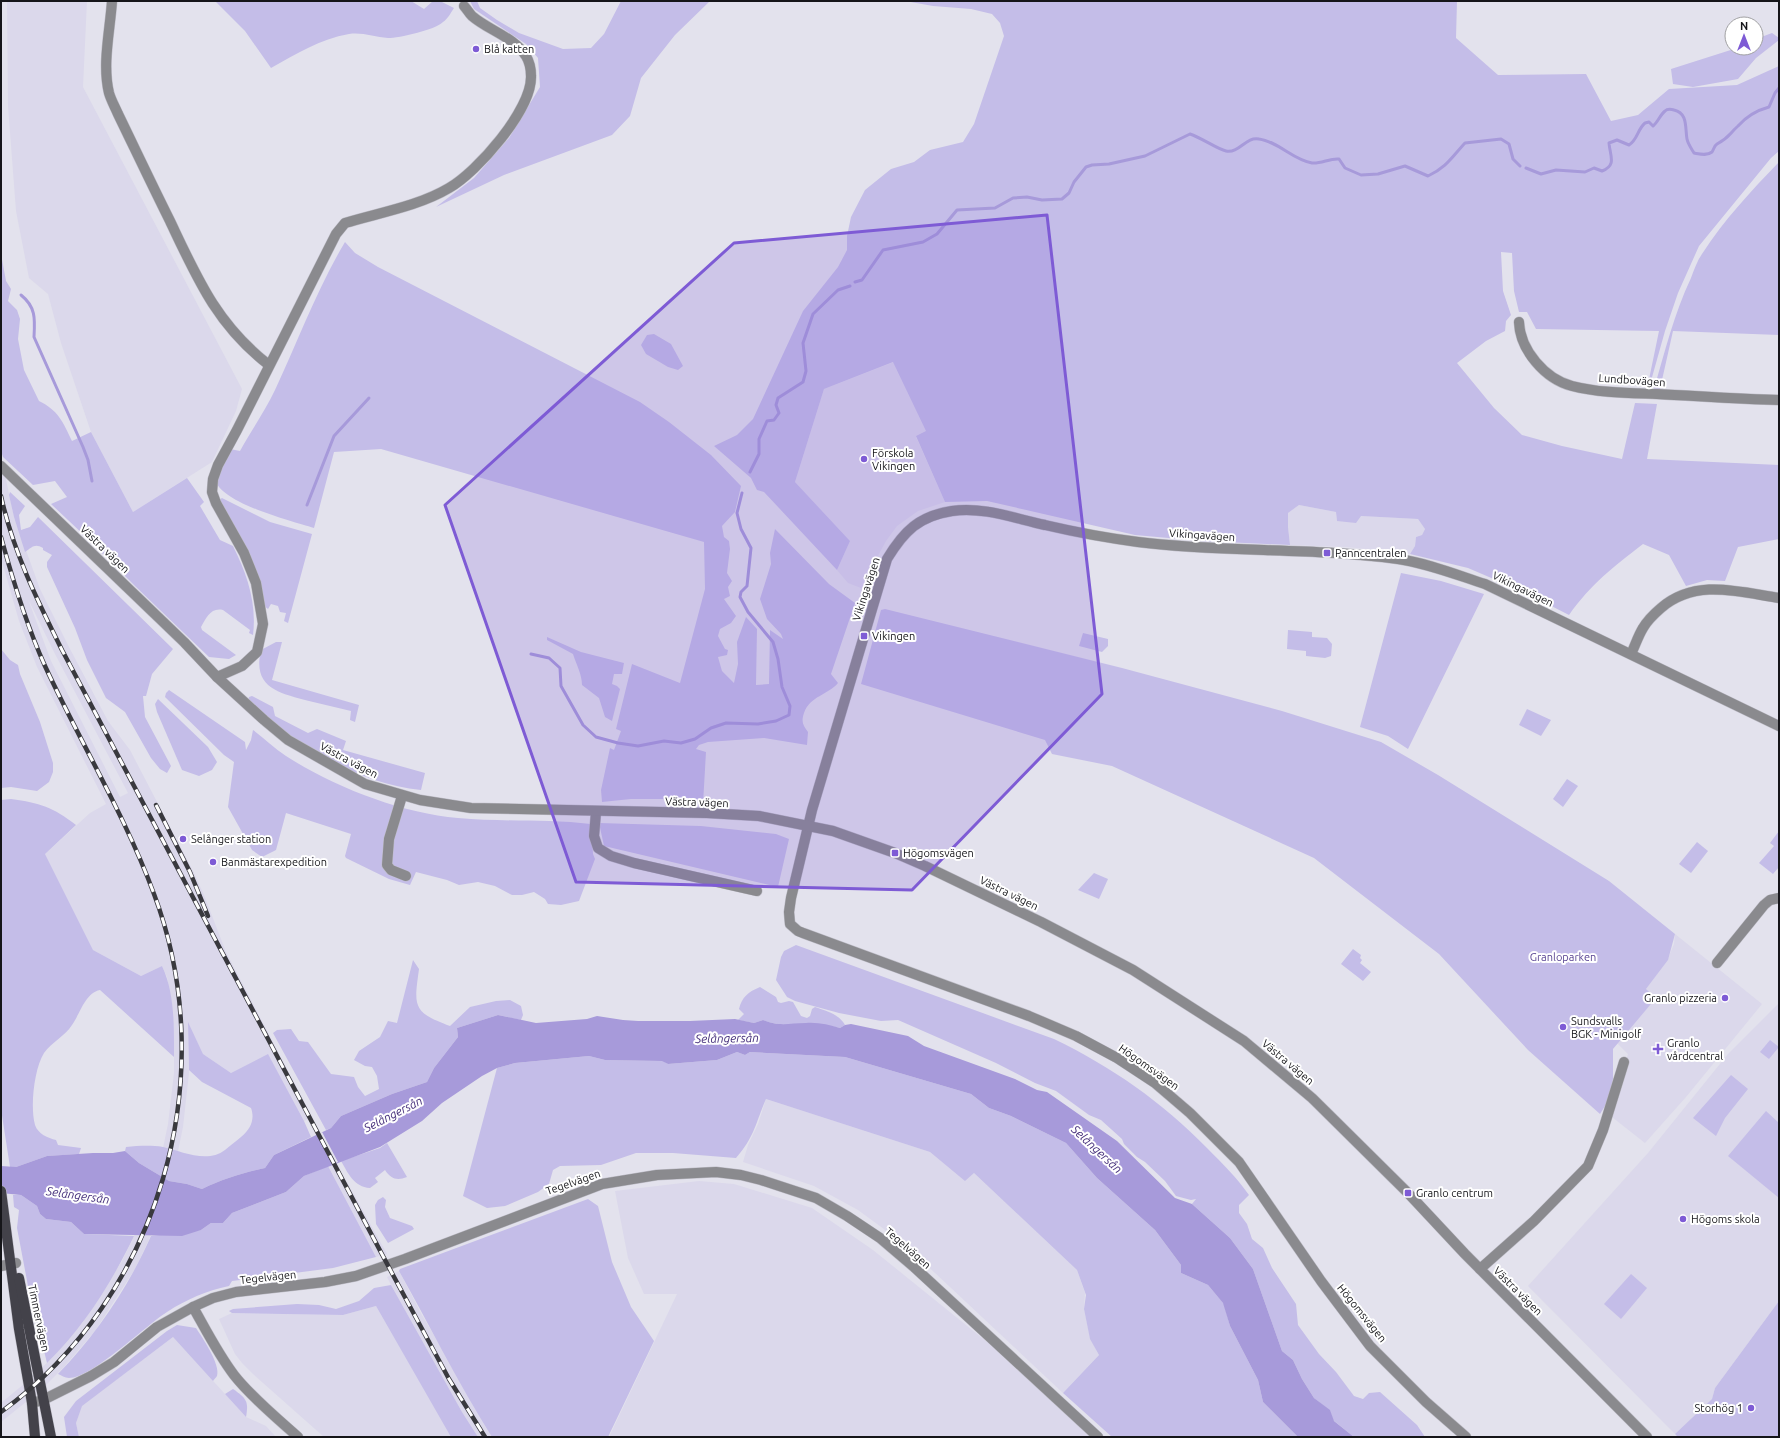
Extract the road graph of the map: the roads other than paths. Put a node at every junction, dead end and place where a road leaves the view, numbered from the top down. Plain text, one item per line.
1 (112, 1) edge
2 (464, 6) dead end
3 (1519, 322) dead end
4 (269, 365) junction
5 (1779, 400) edge
6 (1, 466) edge
7 (1779, 598) edge
8 (1632, 654) junction
9 (217, 677) junction
10 (1779, 726) edge
11 (402, 796) junction
12 (596, 812) junction
13 (809, 825) junction
14 (406, 876) dead end
15 (757, 892) dead end
16 (1779, 898) edge
17 (1717, 963) dead end
18 (1624, 1062) dead end
19 (1, 1191) edge
20 (9, 1264) edge
21 (1480, 1269) junction
22 (193, 1306) junction
23 (43, 1400) junction
24 (32, 1403) junction
25 (35, 1437) edge
26 (51, 1437) edge
27 (298, 1437) edge
28 (1098, 1437) edge
29 (1466, 1437) edge
30 (1647, 1437) edge

1 - 4 street
2 - 4 street
3 - 5 street, Lundbovägen
4 - 9 street
6 - 9 street, Västra vägen
7 - 8 street
8 - 10 street, Vikingavägen
8 - 13 street, Vikingavägen
9 - 11 street, Västra vägen
11 - 12 street, Västra vägen
11 - 14 street
12 - 13 street, Västra vägen
12 - 15 street
13 - 21 street, Västra vägen
13 - 29 street, Högomsvägen
16 - 17 street
18 - 21 street
19 - 20 main road, Timmervägen
20 - 23 main road, Timmervägen
20 - 24 main road, Timmervägen
21 - 30 street, Västra vägen
22 - 23 street, Tegelvägen
22 - 27 street
22 - 28 street, Tegelvägen
23 - 24 street, Tegelvägen
23 - 26 main road, Timmervägen
24 - 25 main road, Timmervägen

